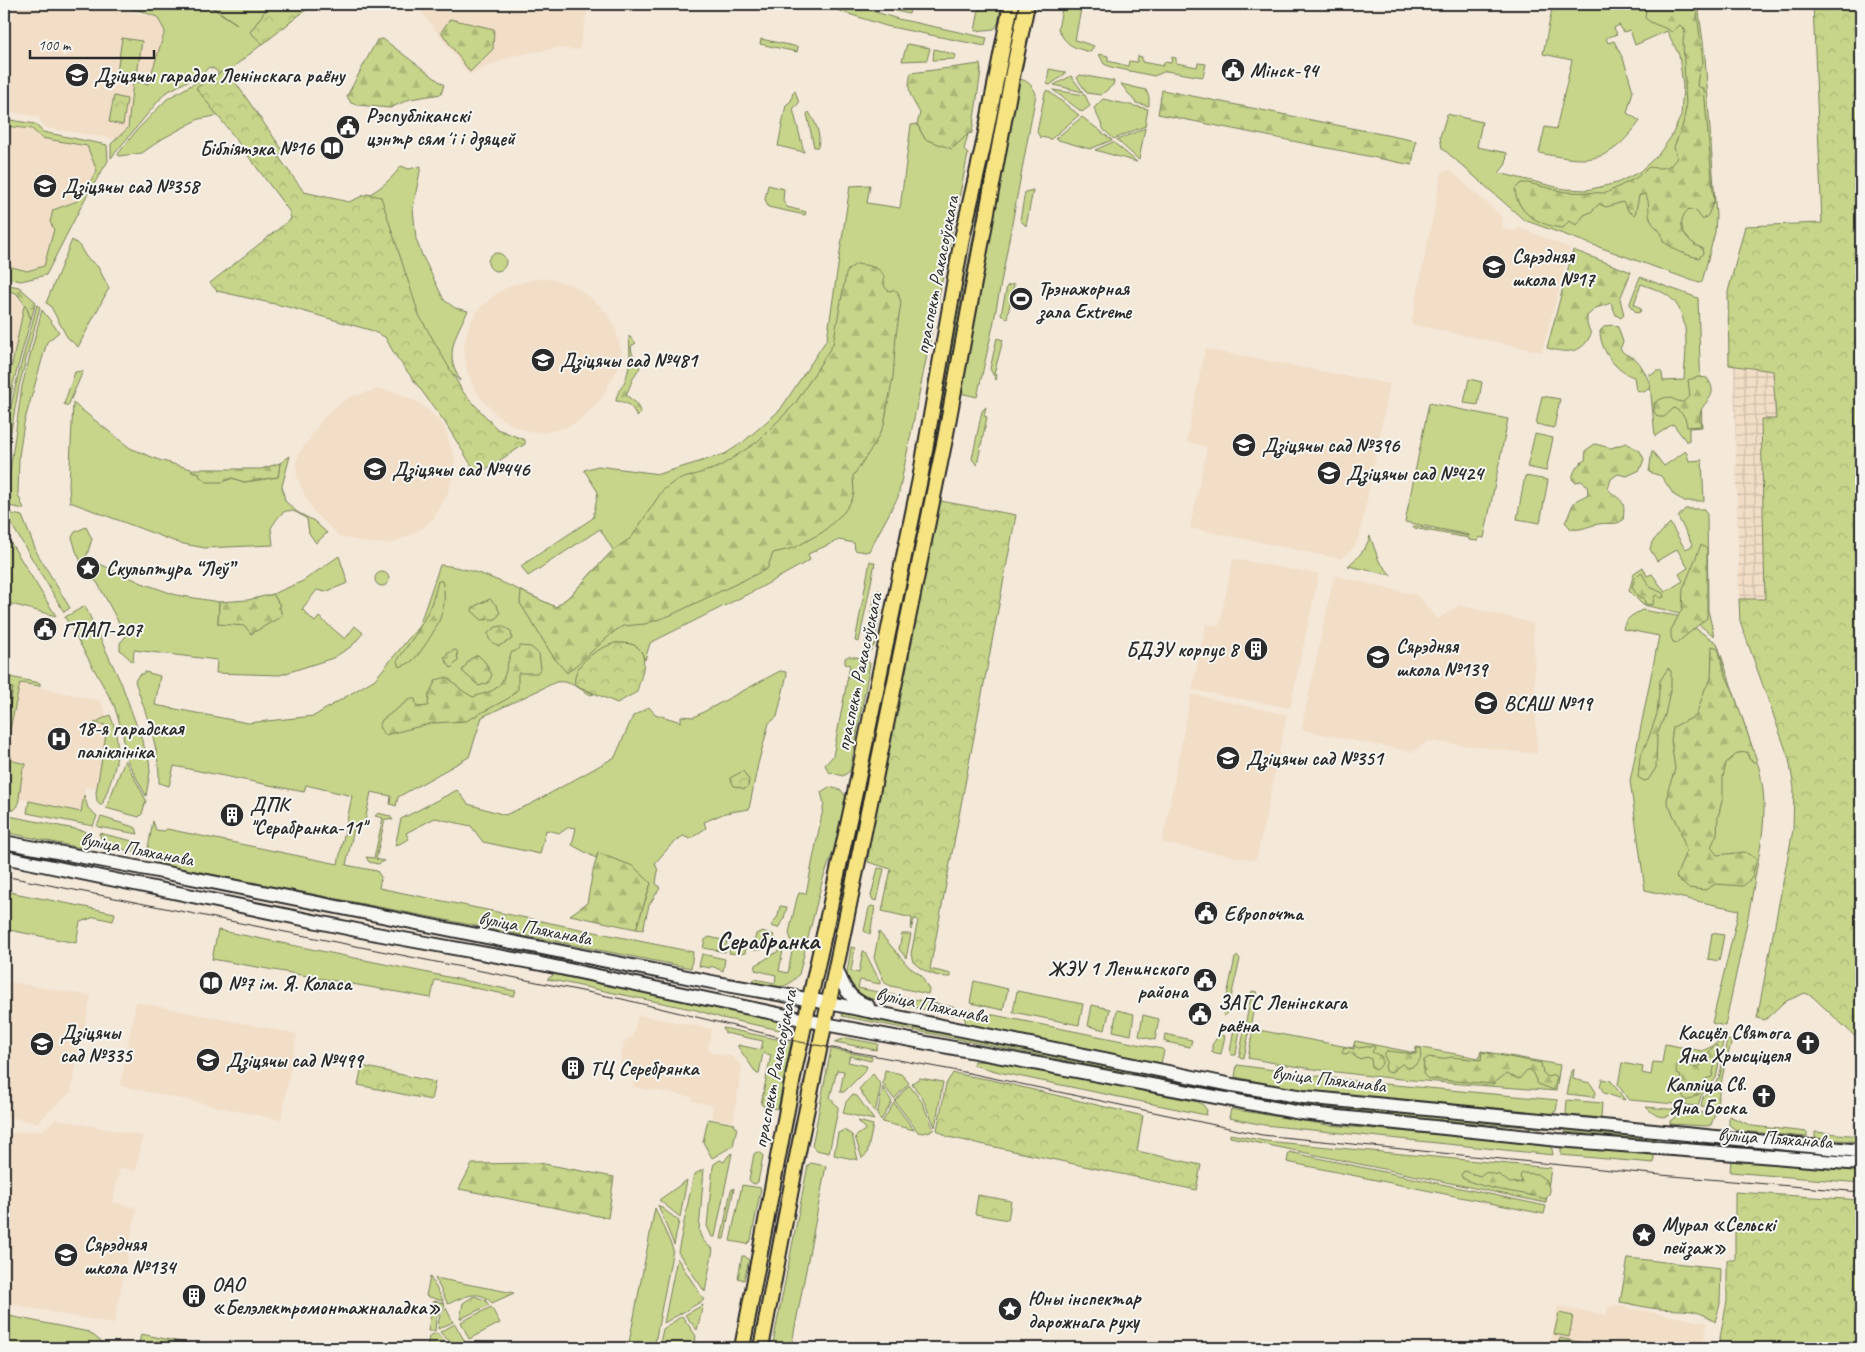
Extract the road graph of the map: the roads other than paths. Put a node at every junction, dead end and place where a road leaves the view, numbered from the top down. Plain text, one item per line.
1 (1011, 4) edge
2 (1027, 4) edge
3 (4, 842) edge
4 (4, 857) edge
5 (836, 967) junction
6 (809, 999) junction
7 (829, 1003) junction
8 (894, 1016) junction
9 (805, 1019) junction
10 (825, 1024) junction
11 (1559, 1123) junction
12 (1725, 1137) junction
13 (1558, 1140) junction
14 (1861, 1151) edge
15 (1725, 1153) junction
16 (1861, 1164) edge
17 (746, 1326) junction
18 (764, 1330) junction
19 (742, 1348) edge
20 (761, 1348) edge

1 - 6 main road, праспект Ракасоўскага
2 - 5 main road, праспект Ракасоўскага
3 - 6 main road, вуліца Пляханава
4 - 9 main road, вуліца Пляханава
5 - 7 main road, праспект Ракасоўскага
5 - 8 main road
6 - 7 main road, вуліца Пляханава
6 - 9 main road, праспект Ракасоўскага
7 - 8 main road, вуліца Пляханава
7 - 10 main road, праспект Ракасоўскага
8 - 11 main road, вуліца Пляханава
9 - 10 main road, вуліца Пляханава
9 - 17 main road, праспект Ракасоўскага
10 - 13 main road, вуліца Пляханава
10 - 18 main road, праспект Ракасоўскага
11 - 12 main road, вуліца Пляханава
11 - 13 main road
12 - 14 main road, вуліца Пляханава
12 - 15 main road
13 - 15 main road, вуліца Пляханава
15 - 16 main road, вуліца Пляханава
17 - 18 main road
17 - 19 main road, праспект Ракасоўскага
18 - 20 main road, праспект Ракасоўскага

